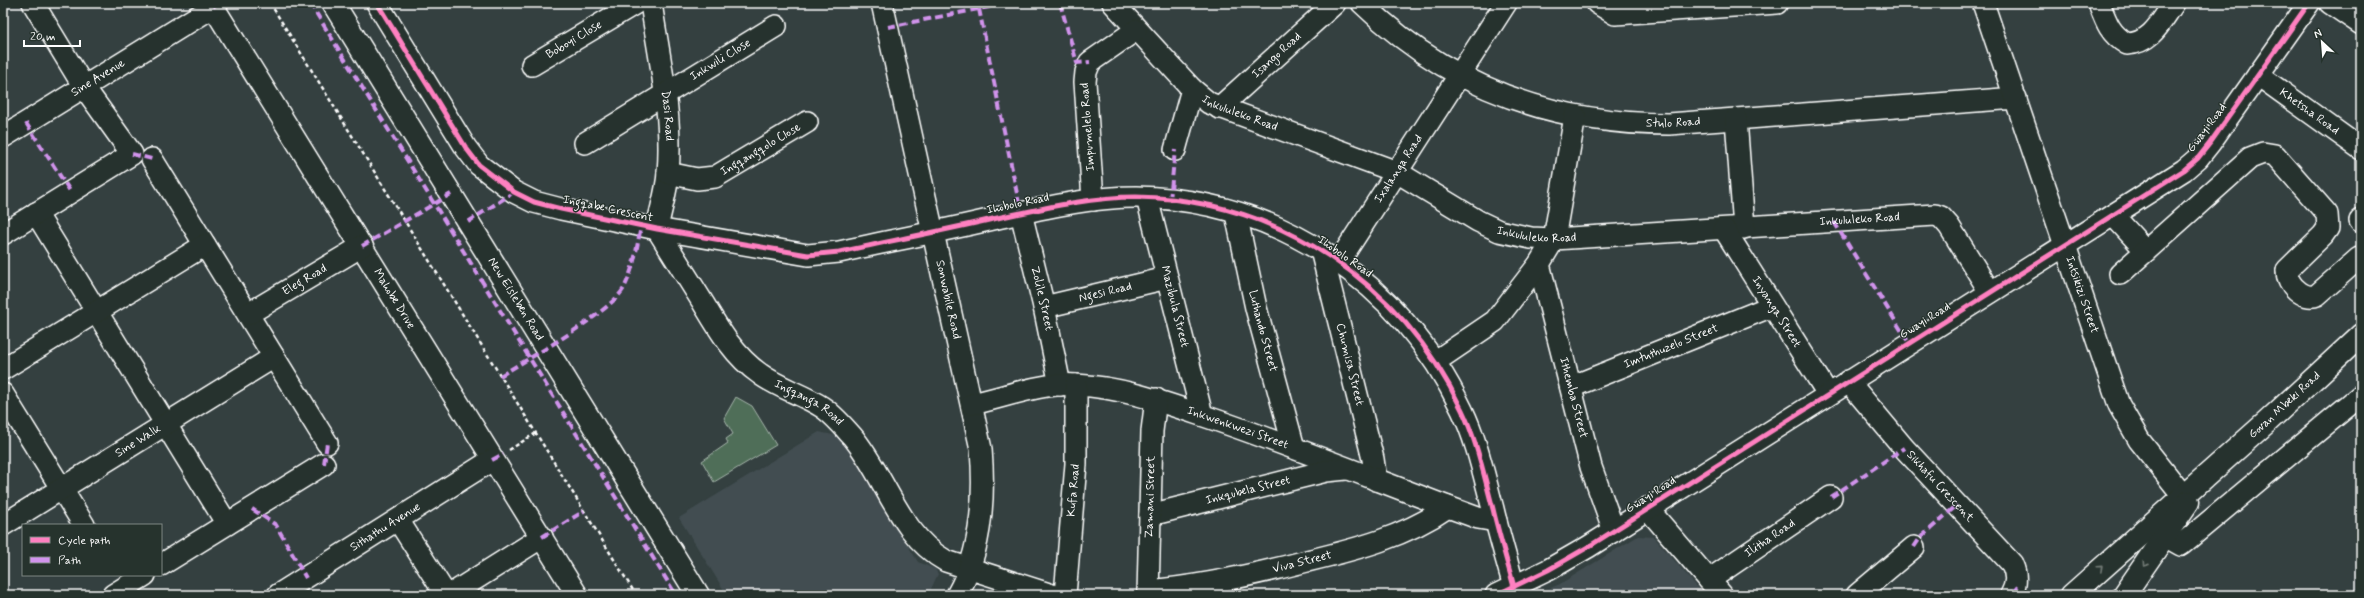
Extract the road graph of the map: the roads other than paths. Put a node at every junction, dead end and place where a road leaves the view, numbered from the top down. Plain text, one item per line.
1 (33, 3) edge
2 (333, 3) edge
3 (377, 3) edge
4 (636, 3) edge
5 (651, 3) edge
6 (882, 3) edge
7 (1114, 3) edge
8 (1335, 3) edge
9 (1362, 3) edge
10 (1506, 3) edge
11 (1597, 3) edge
12 (1777, 3) edge
13 (1984, 3) edge
14 (2100, 3) edge
15 (2174, 3) edge
16 (2309, 3) edge
17 (2330, 3) edge
18 (212, 5) edge
19 (1709, 5) edge
20 (2361, 24) edge
21 (776, 26) dead end
22 (1136, 30) junction
23 (532, 65) dead end
24 (1459, 75) junction
25 (2258, 75) junction
26 (84, 87) junction
27 (1192, 89) junction
28 (665, 96) junction
29 (2016, 98) junction
30 (1219, 108) junction
31 (1575, 116) junction
32 (1736, 119) junction
33 (807, 122) dead end
34 (3, 137) edge
35 (585, 143) dead end
36 (2361, 149) edge
37 (1175, 150) dead end
38 (152, 159) dead end
39 (1397, 172) junction
40 (668, 173) junction
41 (1147, 198) junction
42 (1093, 200) junction
43 (36, 213) junction
44 (1022, 213) junction
45 (1236, 214) junction
46 (2113, 215) junction
47 (657, 229) junction
48 (1734, 229) junction
49 (932, 233) junction
50 (3, 234) edge
51 (1554, 239) junction
52 (205, 245) junction
53 (362, 246) junction
54 (2065, 246) junction
55 (1320, 250) junction
56 (2146, 251) junction
57 (2358, 258) dead end
58 (1338, 263) junction
59 (1539, 264) junction
60 (2120, 274) dead end
61 (1166, 278) junction
62 (1990, 292) junction
63 (1772, 306) junction
64 (1044, 307) junction
65 (97, 312) junction
66 (248, 314) junction
67 (2361, 335) edge
68 (274, 357) junction
69 (1436, 362) junction
70 (3, 370) edge
71 (1848, 381) junction
72 (1068, 385) junction
73 (1571, 387) junction
74 (3, 394) edge
75 (1828, 394) junction
76 (2361, 395) edge
77 (1156, 399) junction
78 (972, 404) junction
79 (1202, 416) junction
80 (166, 424) junction
81 (327, 443) dead end
82 (1294, 448) junction
83 (498, 457) junction
84 (324, 464) dead end
85 (1347, 468) junction
86 (1376, 480) junction
87 (62, 489) junction
88 (1831, 497) dead end
89 (2185, 499) junction
90 (1448, 507) junction
91 (1647, 508) junction
92 (1150, 515) junction
93 (398, 520) junction
94 (1496, 521) junction
95 (83, 524) edge
96 (227, 524) junction
97 (3, 525) edge
98 (1614, 531) junction
99 (2164, 536) junction
100 (542, 537) junction
101 (1914, 547) dead end
102 (162, 564) edge
103 (968, 567) junction
104 (142, 576) edge
105 (117, 586) edge
106 (1716, 587) edge
107 (1505, 591) edge
108 (1148, 593) edge
109 (278, 595) edge
110 (446, 595) edge
111 (450, 595) edge
112 (577, 595) edge
113 (698, 595) edge
114 (957, 595) edge
115 (1054, 595) edge
116 (1857, 595) edge
117 (2011, 595) edge
118 (2072, 595) edge
119 (2124, 595) edge

1 - 26 street
2 - 113 main road, New Eisleben Road
3 - 47 street, Ingqabe Crescent
4 - 23 street, Boboyi Close
5 - 28 street, Dasi Road
6 - 49 street, Sonwabile Road
7 - 22 street, Inkululeko Road
8 - 30 street, Isango Road
9 - 24 street, Stulo Road
10 - 24 street, Ixalanga Road
11 - 19 street
12 - 19 street
13 - 29 street, Intsikizi Street
14 - 15 street
16 - 25 street, Gwayi Road
17 - 20 street
18 - 26 street, Sine Avenue
18 - 53 street, Mahobe Drive
21 - 28 street, Inkwili Close
22 - 27 street, Inkululeko Road
22 - 42 street, Impumelelo Road
24 - 31 street, Stulo Road
24 - 39 street, Ixalanga Road
25 - 36 street, Khetsha Road
25 - 46 street, Gwayi Road
26 - 34 street, Sine Avenue
26 - 43 street
27 - 30 street, Inkululeko Road
27 - 37 street
28 - 35 street, Inkwili Close
28 - 40 street, Dasi Road
29 - 32 street, Stulo Road
29 - 54 street, Intsikizi Street
30 - 39 street, Inkululeko Road
31 - 32 street, Stulo Road
31 - 51 street
32 - 48 street, Inyanga Street
33 - 40 street, Ingqangqolo Close
38 - 52 street
39 - 51 street, Inkululeko Road
39 - 58 street, Ixalanga Road
40 - 47 street, Dasi Road
41 - 42 street, Ihobolo Road
41 - 45 street, Ihobolo Road
41 - 61 street, Mazibula Street
42 - 44 street, Ihobolo Road
43 - 50 street
43 - 65 street
44 - 49 street, Ihobolo Road
44 - 64 street, Zolile Street
45 - 55 street, Ihobolo Road
45 - 82 street, Luthando Street
46 - 54 street, Gwayi Road
46 - 56 street
47 - 49 street, Ingqabe Crescent
47 - 103 street, Ingqanga Road
48 - 51 street, Inkululeko Road
48 - 62 street, Inkululeko Road
48 - 63 street, Inyanga Street
49 - 78 street, Sonwabile Road
51 - 59 street
52 - 65 street
52 - 66 street
53 - 66 street, Eleg Road
53 - 83 street, Mahobe Drive
54 - 62 street, Gwayi Road
54 - 89 street, Intsikizi Street
55 - 58 street, Ihobolo Road
55 - 86 street, Chumisa Street
56 - 57 street
56 - 60 street
58 - 69 street, Ihobolo Road
59 - 69 street
59 - 73 street, Ithemba Street
61 - 64 street, Ngesi Road
61 - 79 street, Mazibula Street
62 - 71 street, Gwayi Road
63 - 73 street, Imtuthuzelo Street
63 - 75 street, Inyanga Street
64 - 72 street, Zolile Street
65 - 70 street
65 - 80 street
66 - 68 street
67 - 89 main road, Govan Mbeki Road
68 - 80 street, Sine Walk
68 - 81 street
69 - 94 street, Ihobolo Road
71 - 75 street, Gwayi Road
71 - 117 street, Sikhafu Crescent
72 - 77 street, Inkwenkwezi Street
72 - 78 street, Inkwenkwezi Street
72 - 115 street, Kufa Road
73 - 98 street, Ithemba Street
74 - 87 street
75 - 91 street, Gwayi Road
76 - 99 street
77 - 79 street, Inkwenkwezi Street
77 - 92 street, Zamani Street
78 - 103 street, Sonwabile Road
79 - 82 street, Inkwenkwezi Street
80 - 87 street, Sine Walk
80 - 96 street
82 - 85 street, Inkwenkwezi Street
83 - 93 street, Sithathu Avenue
83 - 100 street, Mahobe Drive
84 - 96 street
85 - 86 street, Inkwenkwezi Street
85 - 92 street, Inkqubela Street
86 - 90 street, Inkwenkwezi Street
87 - 95 street
87 - 97 street, Sine Walk
88 - 106 street, Ilitha Road
89 - 99 main road, Govan Mbeki Road
118 -> 89 main road, Govan Mbeki Road
90 - 94 street, Inkwenkwezi Street
90 - 108 street, Viva Street
91 - 98 street, Gwayi Road
91 - 106 street
92 - 108 street, Zamani Street
93 - 109 street, Sithathu Avenue
93 - 110 street
94 - 107 street, Ihobolo Road
96 - 102 street
98 - 107 street, Gwayi Road
99 -> 119 main road, Govan Mbeki Road
100 - 111 street
100 - 112 street, Mahobe Drive
101 - 116 street
103 - 114 street, Sonwabile Road
103 - 115 street
104 - 105 street

